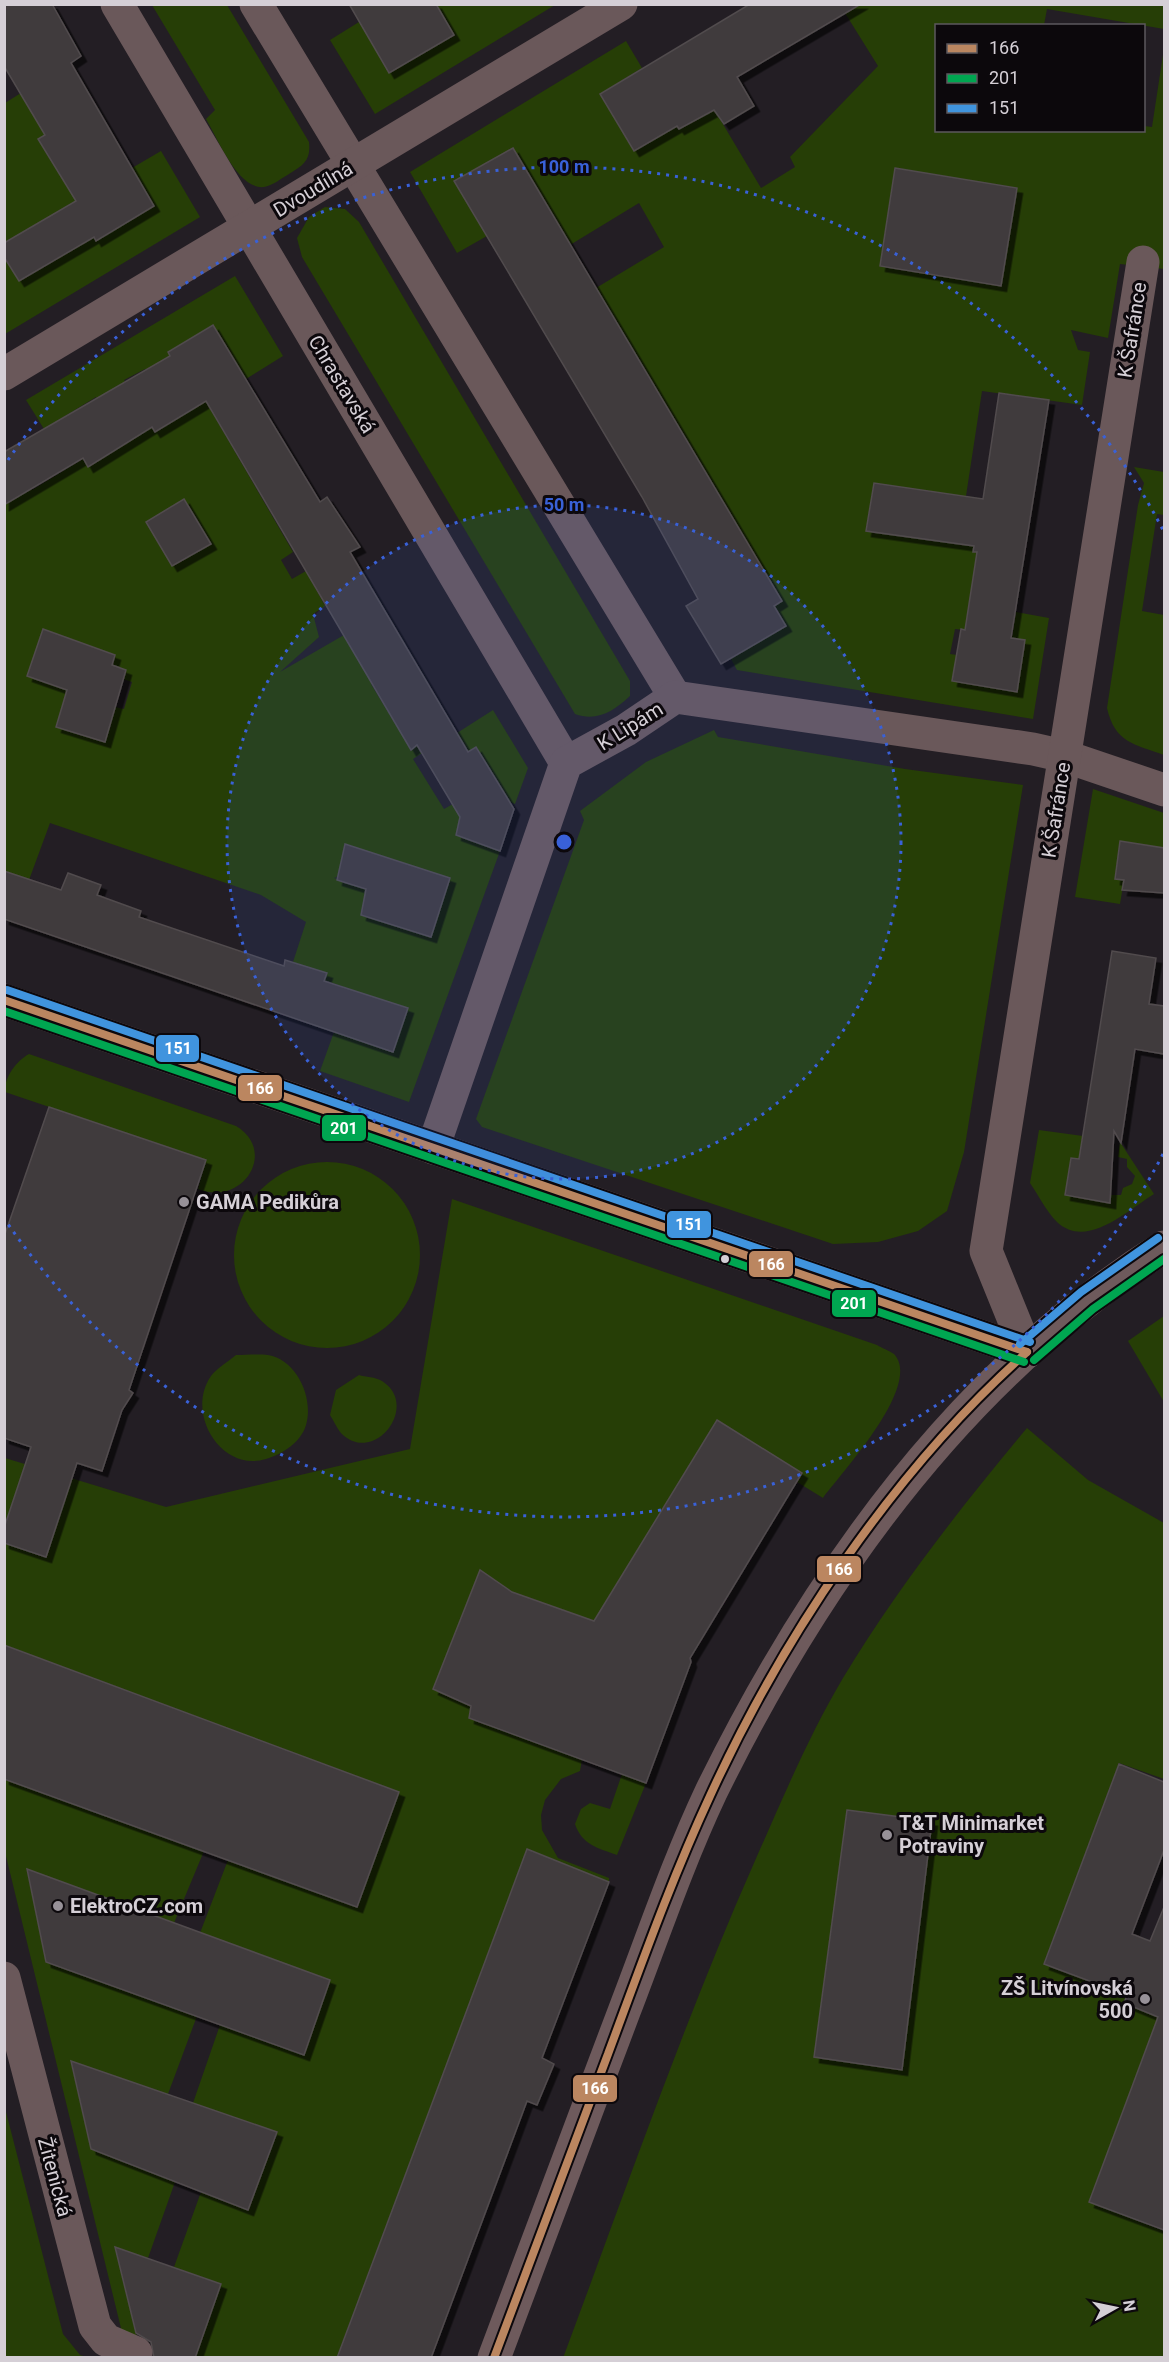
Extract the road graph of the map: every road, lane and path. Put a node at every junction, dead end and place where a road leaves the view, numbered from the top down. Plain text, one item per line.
1 (117, 4) edge
2 (256, 4) edge
3 (621, 4) edge
4 (353, 165) junction
5 (249, 228) junction
6 (1143, 262) dead end
7 (4, 374) edge
8 (675, 698) junction
9 (1064, 756) junction
10 (566, 763) junction
11 (1164, 790) edge
12 (4, 1000) edge
13 (433, 1148) junction
14 (1164, 1247) edge
15 (1027, 1352) junction
16 (4, 1978) edge
17 (136, 2353) dead end
18 (495, 2358) edge

1 - 5 street, Chrastavská
2 - 4 street
3 - 4 street, Dvoudílná
4 - 5 street, Dvoudílná
4 - 8 street
5 - 7 street, Dvoudílná
5 - 10 street, Chrastavská
6 - 9 street, K Šafránce
8 - 9 street, K Lipám
8 - 10 street, K Lipám
9 - 11 street, K Lipám
9 - 15 street, K Šafránce
10 - 13 street
12 - 13 street
13 - 15 street
14 - 15 street
15 - 18 street
16 - 17 street, Žitenická

